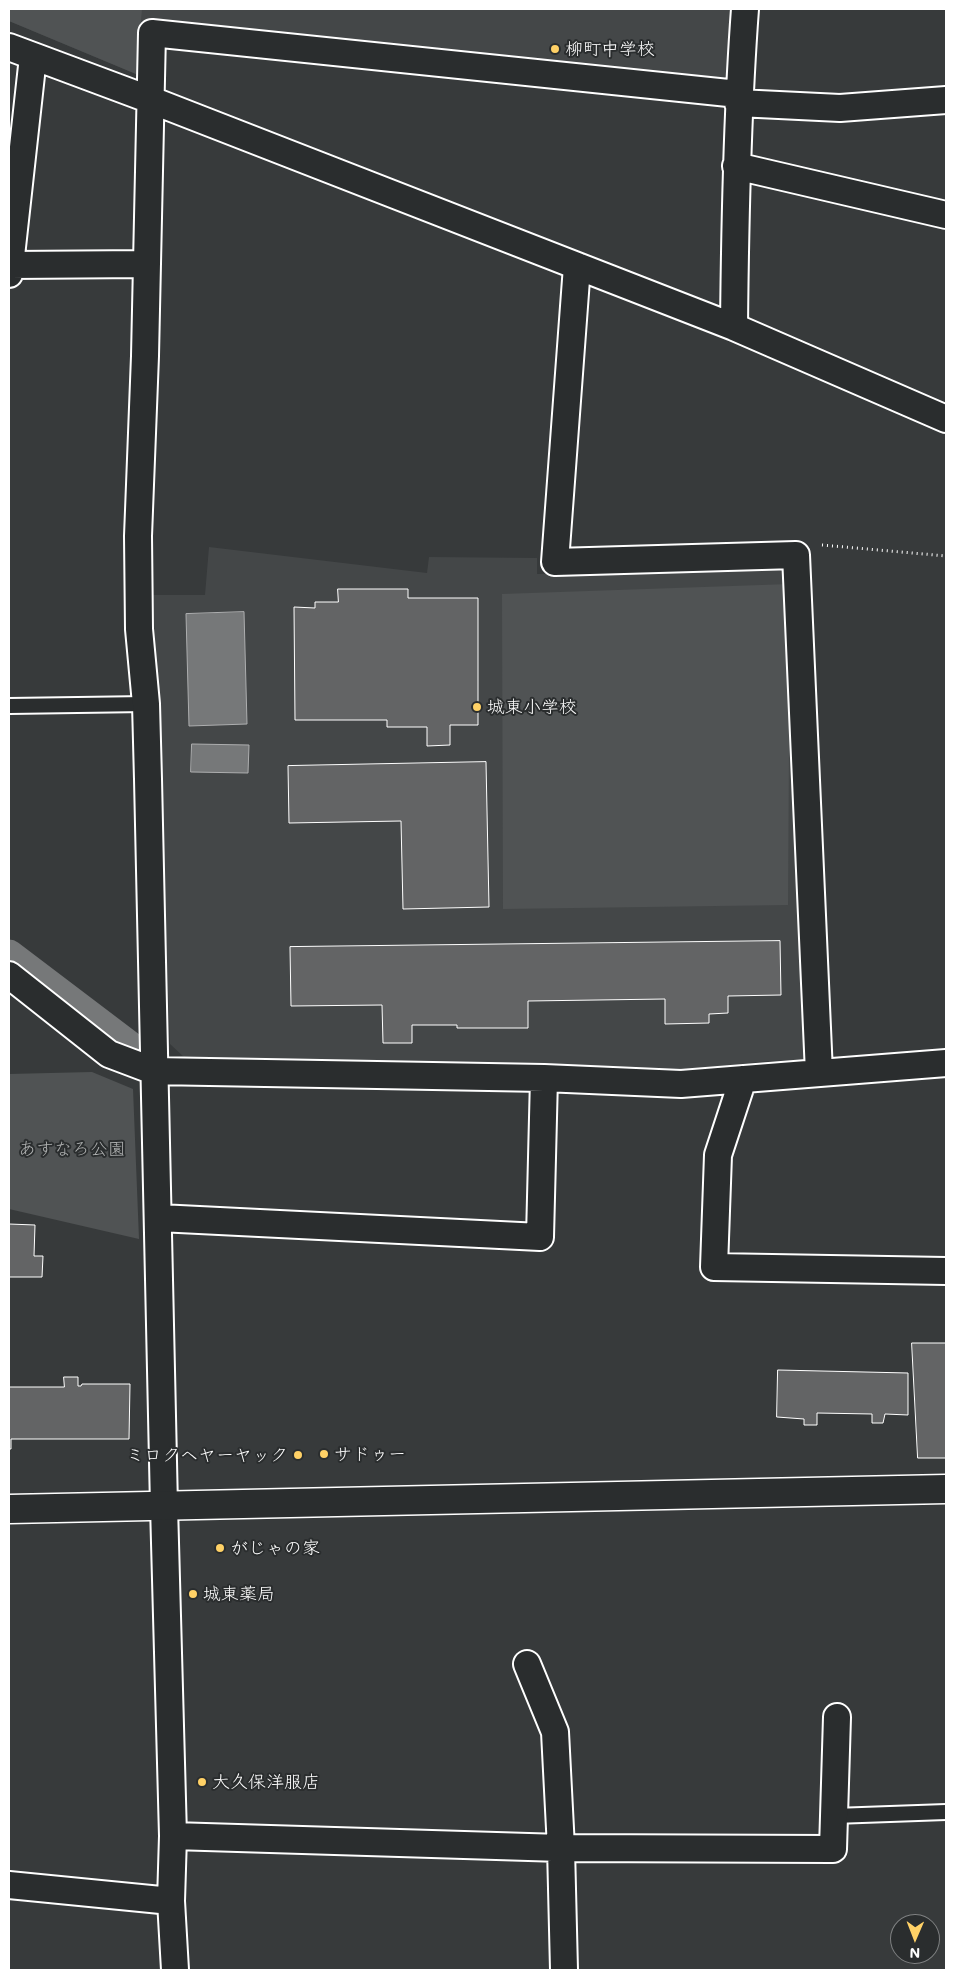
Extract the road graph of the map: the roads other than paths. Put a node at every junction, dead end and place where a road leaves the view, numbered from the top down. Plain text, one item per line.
1 (745, 9) edge
2 (9, 47) edge
3 (33, 57) junction
4 (738, 99) junction
5 (151, 100) junction
6 (946, 100) edge
7 (736, 166) junction
8 (946, 215) edge
9 (147, 264) junction
10 (577, 266) junction
11 (9, 270) edge
12 (734, 327) junction
13 (946, 419) edge
14 (146, 704) junction
15 (9, 706) edge
16 (9, 975) edge
17 (946, 1063) edge
18 (154, 1071) junction
19 (819, 1073) junction
20 (544, 1078) junction
21 (743, 1079) junction
22 (159, 1218) junction
23 (946, 1271) edge
24 (946, 1489) edge
25 (164, 1506) junction
26 (9, 1509) edge
27 (526, 1664) dead end
28 (837, 1717) dead end
29 (946, 1812) edge
30 (834, 1816) junction
31 (174, 1836) junction
32 (561, 1848) junction
33 (9, 1885) edge
34 (171, 1901) junction
35 (175, 1970) edge
36 (564, 1970) edge

1 - 4 street
2 - 3 street
3 - 5 street
3 - 11 street
4 - 5 street
4 - 6 street
4 - 7 street
5 - 9 street
5 - 10 street
7 - 8 street
7 - 12 street
9 - 11 street
9 - 14 street
10 - 12 street
10 - 19 street
12 - 13 street
14 - 15 lane
14 - 18 street
16 - 18 street
17 - 19 street
18 - 20 street
18 - 22 street
19 - 21 street
20 - 21 street
20 - 22 street
21 - 23 street
22 - 25 street
24 - 25 street
25 - 26 street
25 - 31 street
27 - 32 street
28 - 30 street
29 - 30 lane
30 - 32 street
31 - 32 street
31 - 34 street
32 - 36 street
33 - 34 street
34 - 35 street

